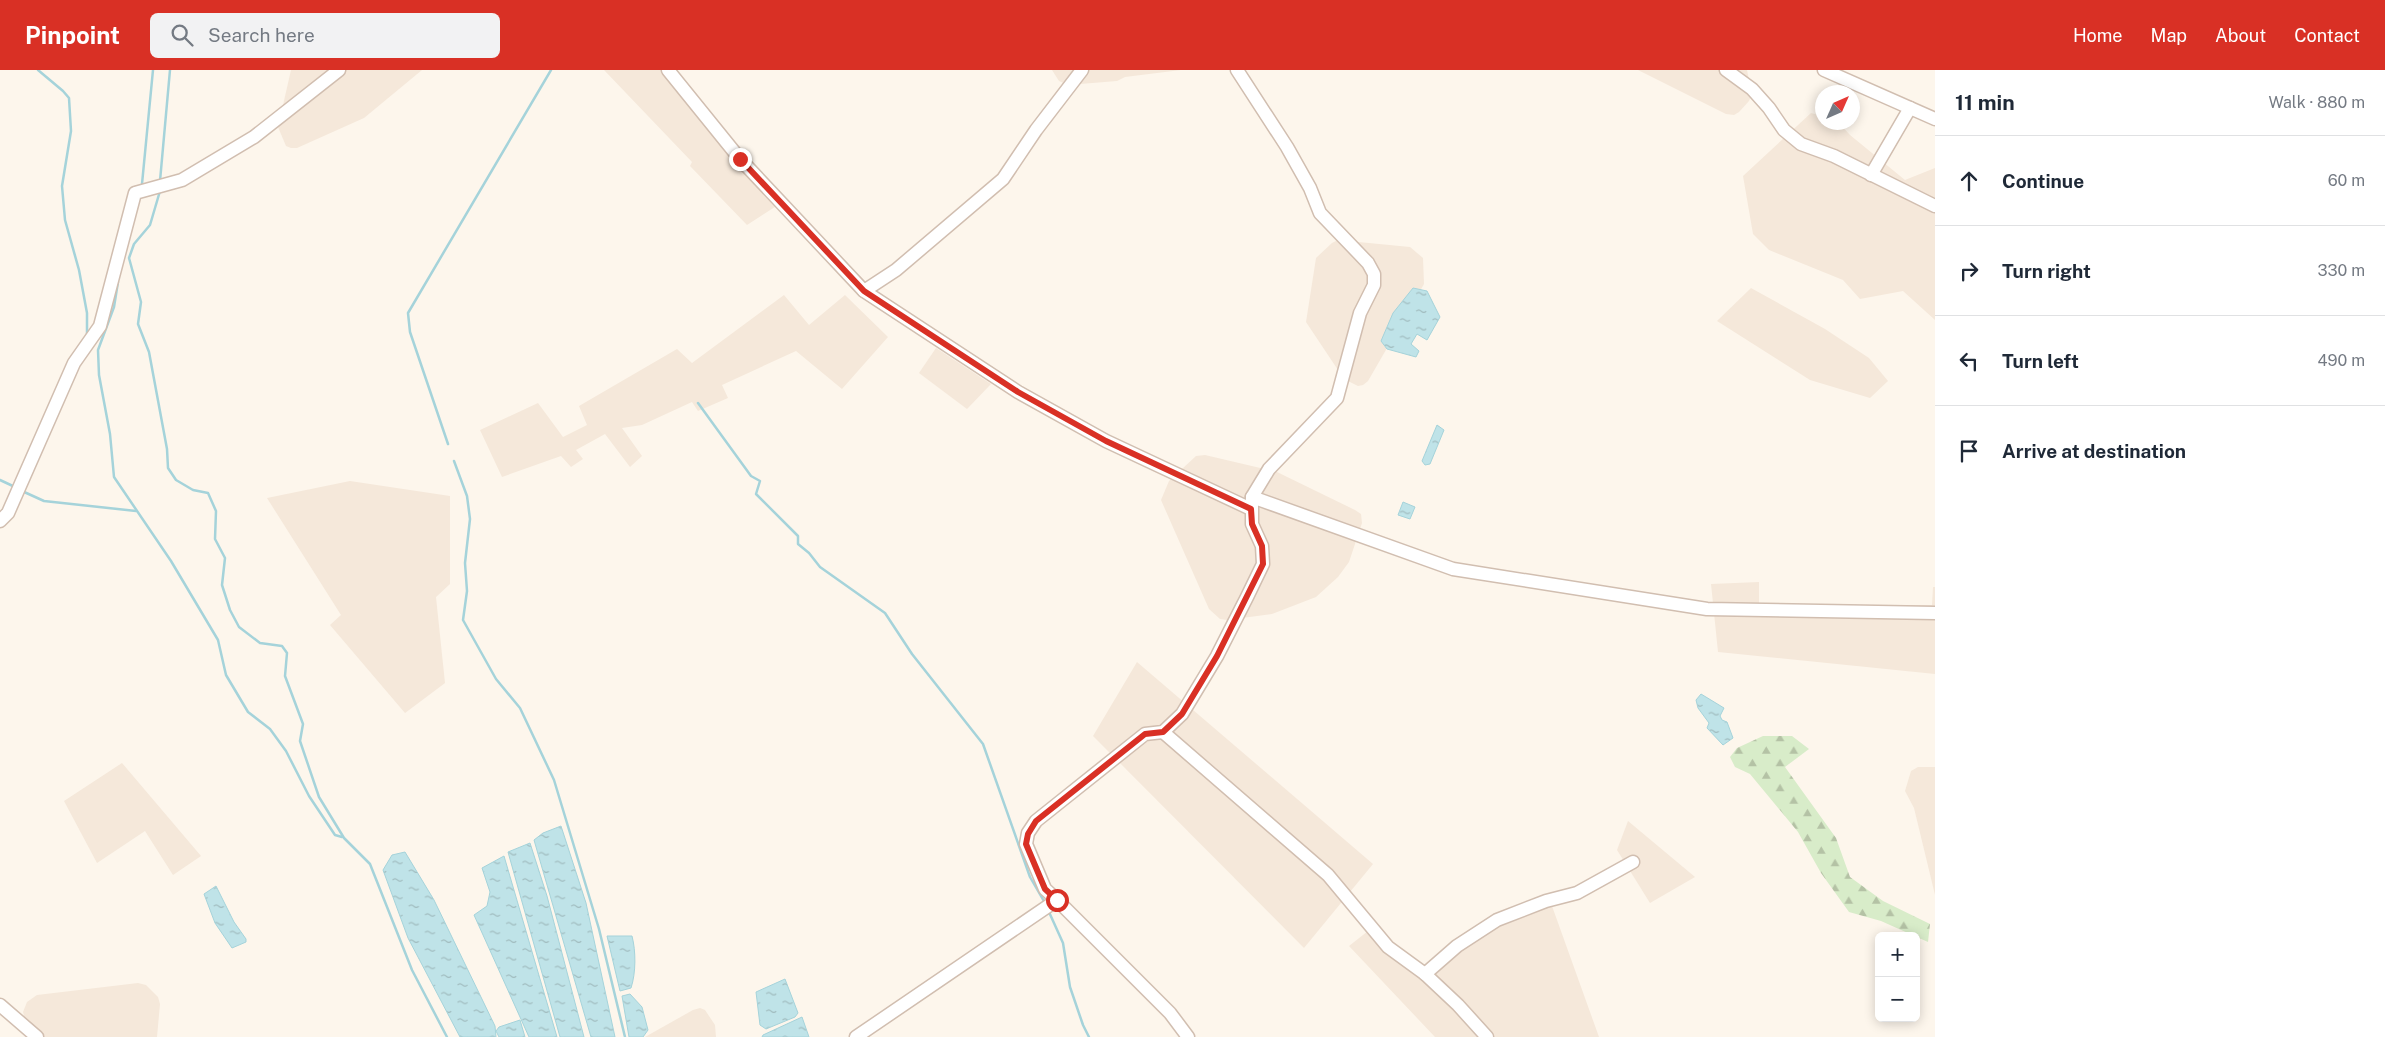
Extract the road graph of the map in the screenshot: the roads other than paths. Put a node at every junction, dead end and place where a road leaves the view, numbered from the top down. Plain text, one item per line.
1 (339, 70) edge
2 (668, 70) edge
3 (1082, 70) edge
4 (1237, 70) edge
5 (1726, 70) edge
6 (1824, 70) edge
7 (1910, 108) junction
8 (1935, 119) edge
9 (1871, 174) junction
10 (1935, 206) edge
11 (864, 291) junction
12 (1252, 503) junction
13 (0, 522) edge
14 (1935, 613) edge
15 (1163, 732) junction
16 (1632, 862) dead end
17 (1057, 900) junction
18 (1425, 974) junction
19 (0, 1005) edge
20 (37, 1037) edge
21 (856, 1037) edge
22 (1188, 1037) edge
23 (1487, 1037) edge

1 - 13 street
2 - 11 street
3 - 11 street
4 - 12 street
5 - 9 street
6 - 7 street
7 - 8 street
7 - 9 street
9 - 10 street
11 - 12 street
12 - 14 street
12 - 15 street
15 - 17 street
15 - 18 street
16 - 18 street
17 - 21 street
17 - 22 street
18 - 23 street
19 - 20 street

